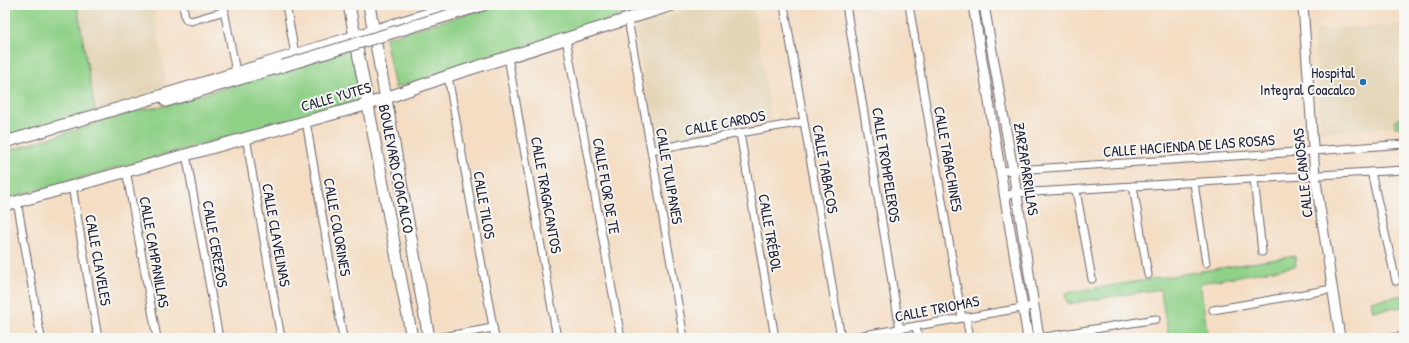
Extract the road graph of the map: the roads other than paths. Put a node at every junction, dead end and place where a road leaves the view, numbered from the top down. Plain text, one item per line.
1 (183, 5) edge
2 (286, 5) edge
3 (349, 5) edge
4 (369, 5) edge
5 (458, 5) edge
6 (484, 5) edge
7 (672, 5) edge
8 (784, 5) edge
9 (846, 5) edge
10 (909, 5) edge
11 (973, 5) edge
12 (984, 5) edge
13 (1303, 5) edge
14 (224, 8) edge
15 (628, 19) junction
16 (373, 31) junction
17 (354, 37) junction
18 (566, 38) junction
19 (295, 54) junction
20 (508, 57) junction
21 (236, 72) junction
22 (448, 76) junction
23 (385, 98) junction
24 (369, 104) junction
25 (124, 108) junction
26 (306, 121) junction
27 (803, 122) junction
28 (740, 133) junction
29 (246, 137) junction
30 (5, 142) edge
31 (1404, 144) edge
32 (652, 150) junction
33 (1314, 151) junction
34 (186, 154) junction
35 (126, 170) junction
36 (1012, 170) junction
37 (1404, 170) edge
38 (1000, 171) junction
39 (1371, 172) junction
40 (1315, 175) junction
41 (1254, 179) junction
42 (1194, 183) junction
43 (72, 186) junction
44 (1133, 186) junction
45 (1076, 190) junction
46 (1016, 193) junction
47 (1004, 196) junction
48 (17, 201) junction
49 (5, 204) edge
50 (1262, 252) dead end
51 (1206, 263) dead end
52 (1148, 275) dead end
53 (1092, 279) dead end
54 (1396, 281) dead end
55 (1332, 289) junction
56 (1033, 306) junction
57 (1022, 307) junction
58 (1213, 310) dead end
59 (964, 317) junction
60 (1156, 319) dead end
61 (916, 326) junction
62 (493, 328) junction
63 (900, 330) junction
64 (868, 336) edge
65 (1404, 336) edge
66 (41, 338) edge
67 (98, 338) edge
68 (157, 338) edge
69 (219, 338) edge
70 (281, 338) edge
71 (343, 338) edge
72 (412, 338) edge
73 (429, 338) edge
74 (436, 338) edge
75 (495, 338) edge
76 (557, 338) edge
77 (621, 338) edge
78 (684, 338) edge
79 (775, 338) edge
80 (841, 338) edge
81 (846, 338) edge
82 (918, 338) edge
83 (970, 338) edge
84 (1028, 338) edge
85 (1039, 338) edge
86 (1340, 338) edge
87 (1392, 338) edge

1 - 14 street
2 - 19 street
3 - 17 main road, BOULEVARD COACALCO
4 - 16 main road, BOULEVARD COACALCO
5 - 16 main road
6 - 25 main road, bridge
7 - 15 main road, CALLE YUTES
8 - 27 street, CALLE TABACOS
9 - 63 street, CALLE TROMPELEROS
10 - 59 street, CALLE TABACHINES
11 - 38 street, ZARZAPARRILLAS
12 - 36 street, ZARZAPARRILLAS
13 - 33 street, CALLE CANOSAS
14 - 21 street
15 - 18 main road, CALLE YUTES
15 - 32 street, CALLE TULIPANES
16 - 17 main road
16 - 23 main road, BOULEVARD COACALCO
17 - 19 main road
17 - 24 main road, BOULEVARD COACALCO
18 - 20 main road, CALLE YUTES
18 - 77 street, CALLE FLOR DE TE
19 - 21 main road
20 - 22 main road, CALLE YUTES
20 - 76 street, CALLE TRAGACANTOS
21 - 25 main road
22 - 23 main road, CALLE YUTES
22 - 62 street, CALLE TILOS
23 - 24 main road, CALLE YUTES
23 - 73 main road, BOULEVARD COACALCO
24 - 26 main road, CALLE YUTES
24 - 72 main road, BOULEVARD COACALCO
25 - 30 main road
26 - 29 main road, CALLE YUTES
26 - 71 street, CALLE COLORINES
27 - 28 street, CALLE CARDOS
27 - 80 street, CALLE TABACOS
28 - 32 street, CALLE CARDOS
28 - 79 street, CALLE TRÉBOL
29 - 34 main road, CALLE YUTES
29 - 70 street, CALLE CLAVELINAS
31 - 33 street, CALLE HACIENDA DE LAS ROSAS
32 - 78 street, CALLE TULIPANES
33 - 36 street, CALLE HACIENDA DE LAS ROSAS
33 - 40 street, CALLE CANOSAS
34 - 35 main road, CALLE YUTES
34 - 69 street, CALLE CEREZOS
35 - 43 main road, CALLE YUTES
35 - 68 street, CALLE CAMPANILLAS
36 - 38 street, CALLE HACIENDA DE LAS ROSAS
36 - 46 street, ZARZAPARRILLAS
37 - 39 street
38 - 47 street, ZARZAPARRILLAS
39 - 40 street
39 - 54 street
40 - 41 street
40 - 55 street, CALLE CANOSAS
41 - 42 street
41 - 50 street
42 - 44 street
42 - 51 street
43 - 48 main road, CALLE YUTES
43 - 67 street, CALLE CLAVELES
44 - 45 street
44 - 52 street
45 - 46 street
45 - 53 street
46 - 47 street
46 - 56 street, ZARZAPARRILLAS
47 - 57 street, ZARZAPARRILLAS
48 - 49 main road, CALLE YUTES
48 - 66 street
55 - 58 street
55 - 86 street, CALLE CANOSAS
56 - 57 street, CALLE TRIOMAS
56 - 85 street, ZARZAPARRILLAS
57 - 59 street, CALLE TRIOMAS
57 - 84 street, ZARZAPARRILLAS
59 - 61 street, CALLE TRIOMAS
59 - 83 street, CALLE TABACHINES
60 - 85 street
61 - 63 street, CALLE TRIOMAS
61 - 82 street
62 - 74 street
62 - 75 street, CALLE TILOS
63 - 64 street, CALLE TRIOMAS
64 - 81 street, CALLE TRIOMAS
65 - 87 street

